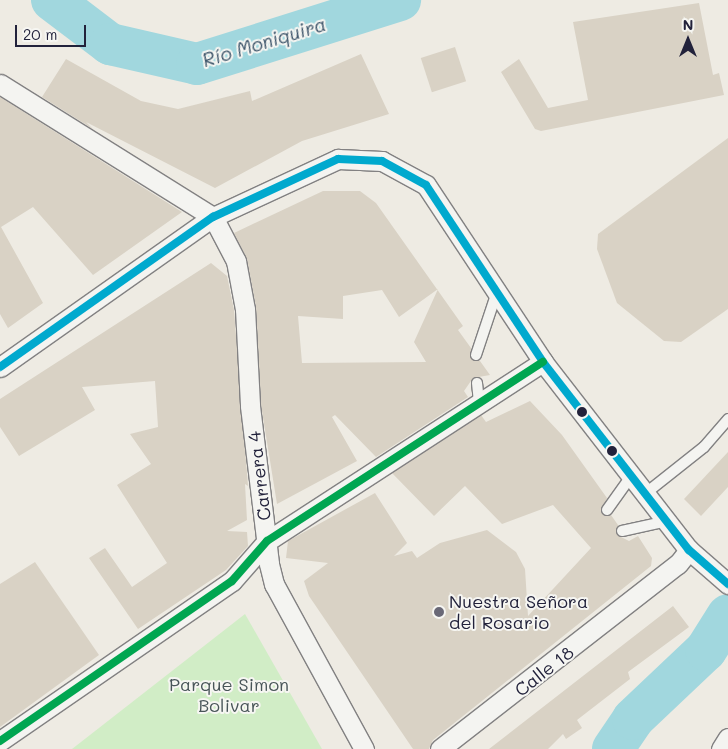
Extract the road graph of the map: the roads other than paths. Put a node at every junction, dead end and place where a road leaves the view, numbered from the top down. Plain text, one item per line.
1 (0, 84) edge
2 (214, 217) junction
3 (497, 292) junction
4 (476, 355) dead end
5 (543, 362) junction
6 (0, 367) edge
7 (477, 384) dead end
8 (479, 404) junction
9 (728, 419) edge
10 (632, 475) junction
11 (646, 493) junction
12 (607, 510) dead end
13 (668, 521) junction
14 (622, 531) dead end
15 (267, 541) junction
16 (689, 550) junction
17 (728, 584) edge
18 (728, 738) edge
19 (0, 741) edge
20 (364, 749) edge
21 (440, 749) edge
22 (721, 749) edge

1 - 2 street
2 - 3 street
2 - 6 street
2 - 15 street, Carrera 4
3 - 4 lane
3 - 5 street
5 - 8 street
5 - 10 street
7 - 8 lane
8 - 15 street
9 - 11 lane
10 - 11 street
10 - 12 lane
11 - 13 street
13 - 14 lane
13 - 16 street
15 - 19 street
15 - 20 street, Carrera 4
16 - 17 street
16 - 21 street, Calle 18
18 - 22 street

